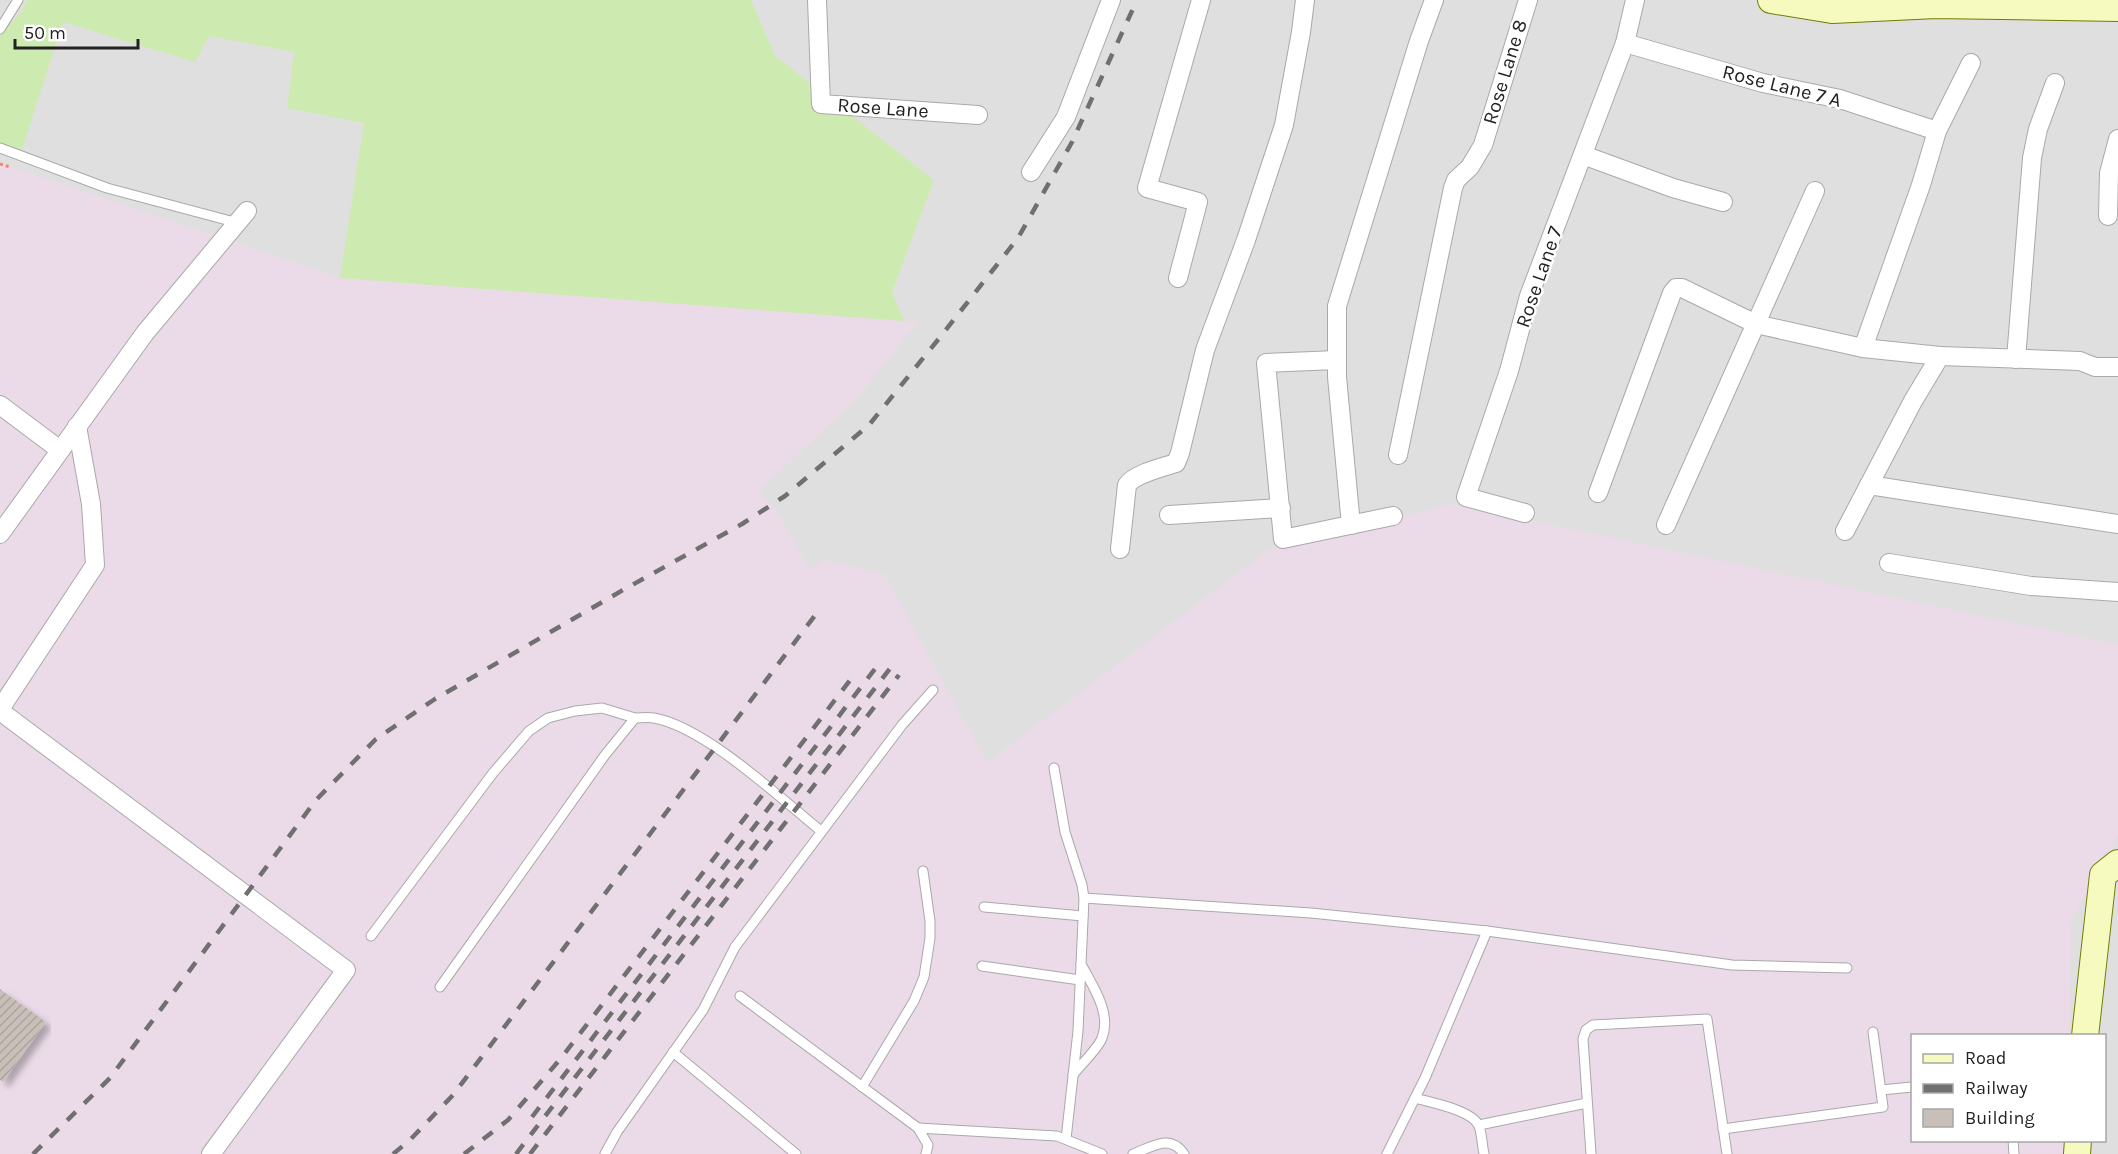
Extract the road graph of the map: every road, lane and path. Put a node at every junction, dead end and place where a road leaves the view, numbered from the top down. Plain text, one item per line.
1 (18, 0) edge
2 (817, 0) edge
3 (1111, 0) edge
4 (1201, 0) edge
5 (1305, 0) edge
6 (1434, 0) edge
7 (1528, 0) edge
8 (1635, 0) edge
9 (1771, 0) edge
10 (2118, 8) edge
11 (0, 29) edge
12 (1625, 43) junction
13 (1971, 63) dead end
14 (2055, 83) dead end
15 (978, 115) dead end
16 (1937, 131) junction
17 (2118, 139) edge
18 (0, 148) edge
19 (1583, 155) junction
20 (1031, 172) dead end
21 (1815, 191) dead end
22 (1723, 202) dead end
23 (2108, 216) dead end
24 (243, 217) joint
25 (1178, 278) dead end
26 (1756, 324) junction
27 (1863, 348) junction
28 (1940, 356) junction
29 (2016, 359) junction
30 (1337, 360) junction
31 (2118, 367) edge
32 (0, 405) edge
33 (77, 426) junction
34 (60, 450) junction
35 (1398, 455) dead end
36 (1869, 485) junction
37 (1598, 493) dead end
38 (1281, 508) junction
39 (1525, 513) dead end
40 (1169, 515) dead end
41 (1393, 516) dead end
42 (2118, 524) edge
43 (1351, 525) junction
44 (1666, 525) dead end
45 (1845, 531) dead end
46 (0, 534) edge
47 (1120, 549) dead end
48 (1889, 563) dead end
49 (2118, 588) edge
50 (933, 690) dead end
51 (0, 710) edge
52 (635, 718) junction
53 (1054, 768) dead end
54 (821, 831) junction
55 (2118, 863) edge
56 (923, 871) dead end
57 (1084, 898) junction
58 (984, 907) dead end
59 (1083, 916) junction
60 (1487, 931) junction
61 (370, 936) dead end
62 (1081, 964) junction
63 (982, 966) dead end
64 (1847, 968) dead end
65 (1080, 980) junction
66 (440, 987) dead end
67 (740, 996) dead end
68 (1873, 1032) dead end
69 (2085, 1034) edge
70 (673, 1052) junction
71 (1073, 1075) junction
72 (862, 1087) junction
73 (1911, 1087) edge
74 (1881, 1090) junction
75 (1415, 1098) junction
76 (1587, 1103) junction
77 (1479, 1125) junction
78 (918, 1128) junction
79 (1723, 1129) junction
80 (1066, 1139) junction
81 (211, 1154) edge
82 (605, 1154) edge
83 (796, 1154) edge
84 (926, 1154) edge
85 (1102, 1154) edge
86 (1132, 1154) edge
87 (1184, 1154) edge
88 (1387, 1154) edge
89 (1484, 1154) edge
90 (1591, 1154) edge
91 (1727, 1154) edge

1 - 11 lane
2 - 15 street, Rose Lane
3 - 20 street
4 - 25 street
5 - 47 street
6 - 30 street
7 - 35 street, Rose Lane 8
8 - 12 street, Rose Lane 7
9 - 10 street
12 - 16 street, Rose Lane 7 A
12 - 19 street, Rose Lane 7
13 - 16 street
14 - 29 street
16 - 27 street
17 - 23 street
18 - 24 lane
19 - 22 street
19 - 39 street, Rose Lane 7
21 - 26 street
24 - 33 street
26 - 27 street
26 - 37 street
26 - 44 street
27 - 28 street
28 - 29 street
28 - 36 street
29 - 31 street
30 - 38 street
30 - 43 street
32 - 34 street
33 - 34 street
33 - 51 street
34 - 46 street
36 - 42 street
36 - 45 street
38 - 40 street
38 - 43 street
41 - 43 street
48 - 49 street
50 - 54 lane
51 - 81 street
52 - 54 lane
52 - 61 lane
52 - 66 lane
53 - 57 lane
54 - 70 lane
55 - 69 street
56 - 72 lane
57 - 59 lane
57 - 60 lane
58 - 59 lane
59 - 62 lane
60 - 64 lane
60 - 75 lane
62 - 65 lane
62 - 71 lane
63 - 65 lane
65 - 71 lane
67 - 72 lane
68 - 74 lane
70 - 82 lane
70 - 83 lane
71 - 80 lane
72 - 78 lane
73 - 74 lane
74 - 79 lane
75 - 77 lane
75 - 88 lane
76 - 77 lane
76 - 79 lane
76 - 90 lane
77 - 89 lane
78 - 80 lane
78 - 84 lane
79 - 91 lane
80 - 85 lane
86 - 87 lane

